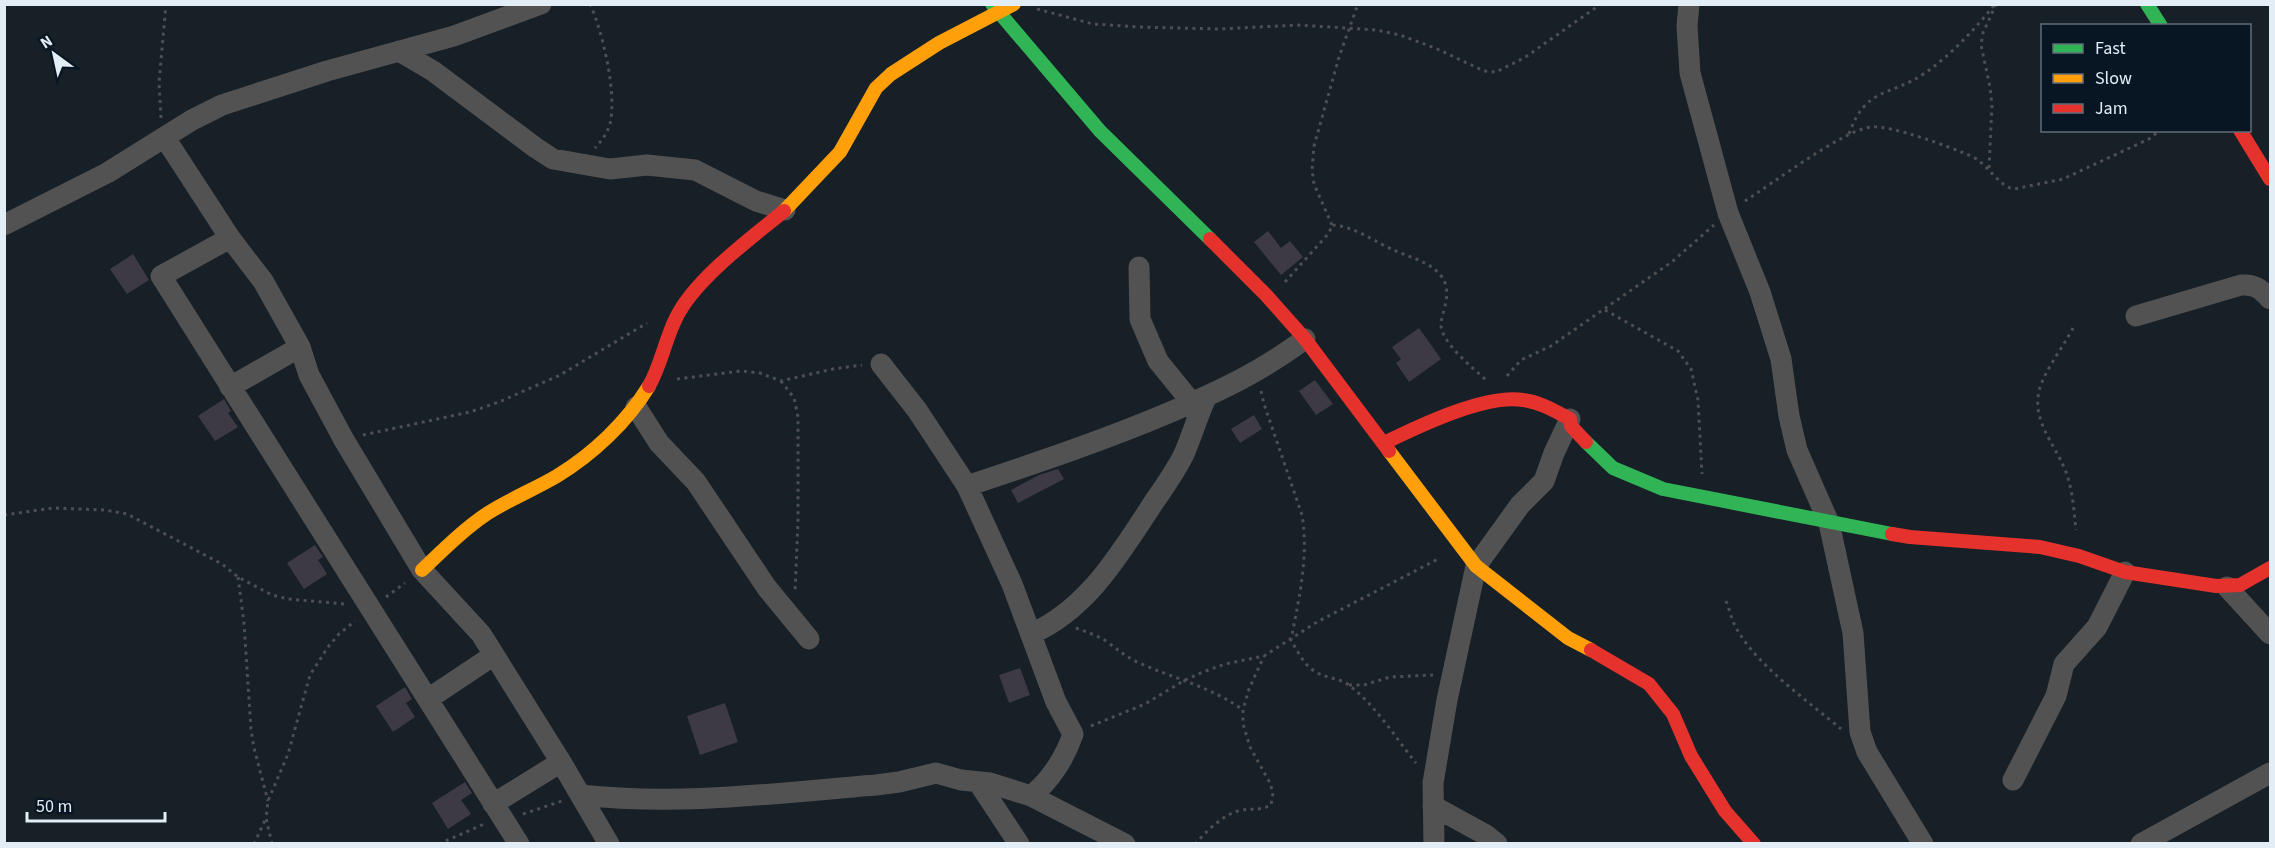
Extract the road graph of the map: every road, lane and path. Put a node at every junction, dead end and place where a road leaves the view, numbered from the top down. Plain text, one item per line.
1 (166, 4) edge
2 (540, 4) edge
3 (590, 4) edge
4 (1014, 4) edge
5 (1358, 4) edge
6 (1601, 4) edge
7 (1689, 4) edge
8 (1996, 4) edge
9 (2147, 4) edge
10 (994, 8) edge
11 (1036, 9) dead end
12 (2160, 24) edge
13 (1350, 27) junction
14 (399, 51) junction
15 (2158, 132) edge
16 (2241, 132) edge
17 (1849, 134) junction
18 (165, 138) junction
19 (573, 163) junction
20 (1989, 168) junction
21 (2271, 179) edge
22 (785, 210) junction
23 (1728, 213) junction
24 (4, 225) edge
25 (1332, 225) junction
26 (230, 238) junction
27 (1138, 267) dead end
28 (1266, 295) junction
29 (2271, 299) edge
30 (1605, 310) junction
31 (2136, 316) dead end
32 (655, 317) dead end
33 (2073, 328) dead end
34 (1305, 339) junction
35 (300, 347) junction
36 (881, 363) joint
37 (1258, 372) junction
38 (781, 381) junction
39 (651, 382) junction
40 (230, 387) junction
41 (1498, 396) junction
42 (1199, 400) junction
43 (636, 407) junction
44 (1570, 419) junction
45 (344, 440) junction
46 (1384, 443) junction
47 (967, 486) junction
48 (1705, 497) junction
49 (4, 515) edge
50 (1829, 523) junction
51 (1461, 543) junction
52 (2079, 556) junction
53 (1476, 566) junction
54 (2271, 568) edge
55 (422, 570) junction
56 (2125, 572) junction
57 (238, 577) junction
58 (2227, 587) junction
59 (385, 597) dead end
60 (1726, 601) dead end
61 (348, 605) dead end
62 (361, 617) dead end
63 (1058, 621) junction
64 (803, 632) joint
65 (1032, 634) junction
66 (2271, 634) edge
67 (1291, 640) junction
68 (494, 655) junction
69 (1264, 656) junction
70 (1453, 669) junction
71 (1185, 680) junction
72 (1349, 685) junction
73 (428, 699) junction
74 (1243, 710) junction
75 (1073, 734) junction
76 (1867, 752) junction
77 (561, 762) junction
78 (2271, 773) edge
79 (2013, 780) dead end
80 (978, 782) junction
81 (1433, 783) junction
82 (580, 795) junction
83 (1031, 796) junction
84 (268, 801) junction
85 (1433, 806) junction
86 (499, 812) junction
87 (266, 818) junction
88 (254, 843) edge
89 (272, 843) edge
90 (439, 843) edge
91 (519, 843) edge
92 (609, 843) edge
93 (1019, 843) edge
94 (1125, 843) edge
95 (1195, 843) edge
96 (1434, 843) edge
97 (1497, 843) edge
98 (1754, 843) edge
99 (1923, 843) edge
100 (2141, 843) edge

1 - 18 path
2 - 14 street
3 - 19 path
4 - 10 main road
5 - 13 path
6 - 13 path
7 - 23 street
8 - 17 path
8 - 20 path
9 - 12 main road
10 - 22 main road
10 - 28 main road
11 - 13 path
13 - 25 path
14 - 18 street
14 - 19 street
15 - 20 path
16 - 21 main road
17 - 20 path
17 - 23 path
18 - 24 street
18 - 26 street
19 - 22 street
22 - 39 main road
23 - 30 path
23 - 50 street
25 - 28 path
25 - 41 path
26 - 35 street
26 - 40 street
27 - 42 street
28 - 34 main road
29 - 31 street
30 - 41 path
30 - 48 path
32 - 45 path
33 - 52 path
34 - 37 street
34 - 46 main road
35 - 40 street
35 - 45 street
36 - 38 path
36 - 47 street
37 - 42 street
37 - 67 path
38 - 39 path
38 - 64 path
39 - 43 main road
40 - 73 street
41 - 44 main road
41 - 46 main road
42 - 47 street
42 - 63 street
43 - 55 main road
43 - 64 street
44 - 48 main road
44 - 53 street
45 - 55 street
46 - 51 main road
47 - 65 street
48 - 50 main road
49 - 57 path
50 - 52 main road
50 - 76 street
51 - 53 main road
51 - 67 path
52 - 56 main road
53 - 70 street
53 - 98 main road
54 - 58 main road
55 - 59 path
55 - 68 street
56 - 58 main road
56 - 79 street
57 - 61 path
57 - 84 path
58 - 66 street
60 - 76 path
62 - 84 path
63 - 65 street
63 - 71 path
65 - 75 street
67 - 69 path
67 - 72 path
68 - 73 street
68 - 77 street
69 - 71 path
69 - 74 path
70 - 72 path
70 - 81 street
71 - 74 path
71 - 75 path
72 - 81 path
73 - 86 street
74 - 95 path
75 - 83 street
76 - 99 street
77 - 82 street
77 - 86 street
78 - 100 street
80 - 82 street
80 - 83 street
80 - 93 street
81 - 85 street
82 - 86 path
82 - 92 street
83 - 94 street
84 - 87 path
85 - 96 street
85 - 97 street
86 - 90 path
86 - 91 street
87 - 88 path
87 - 89 path

